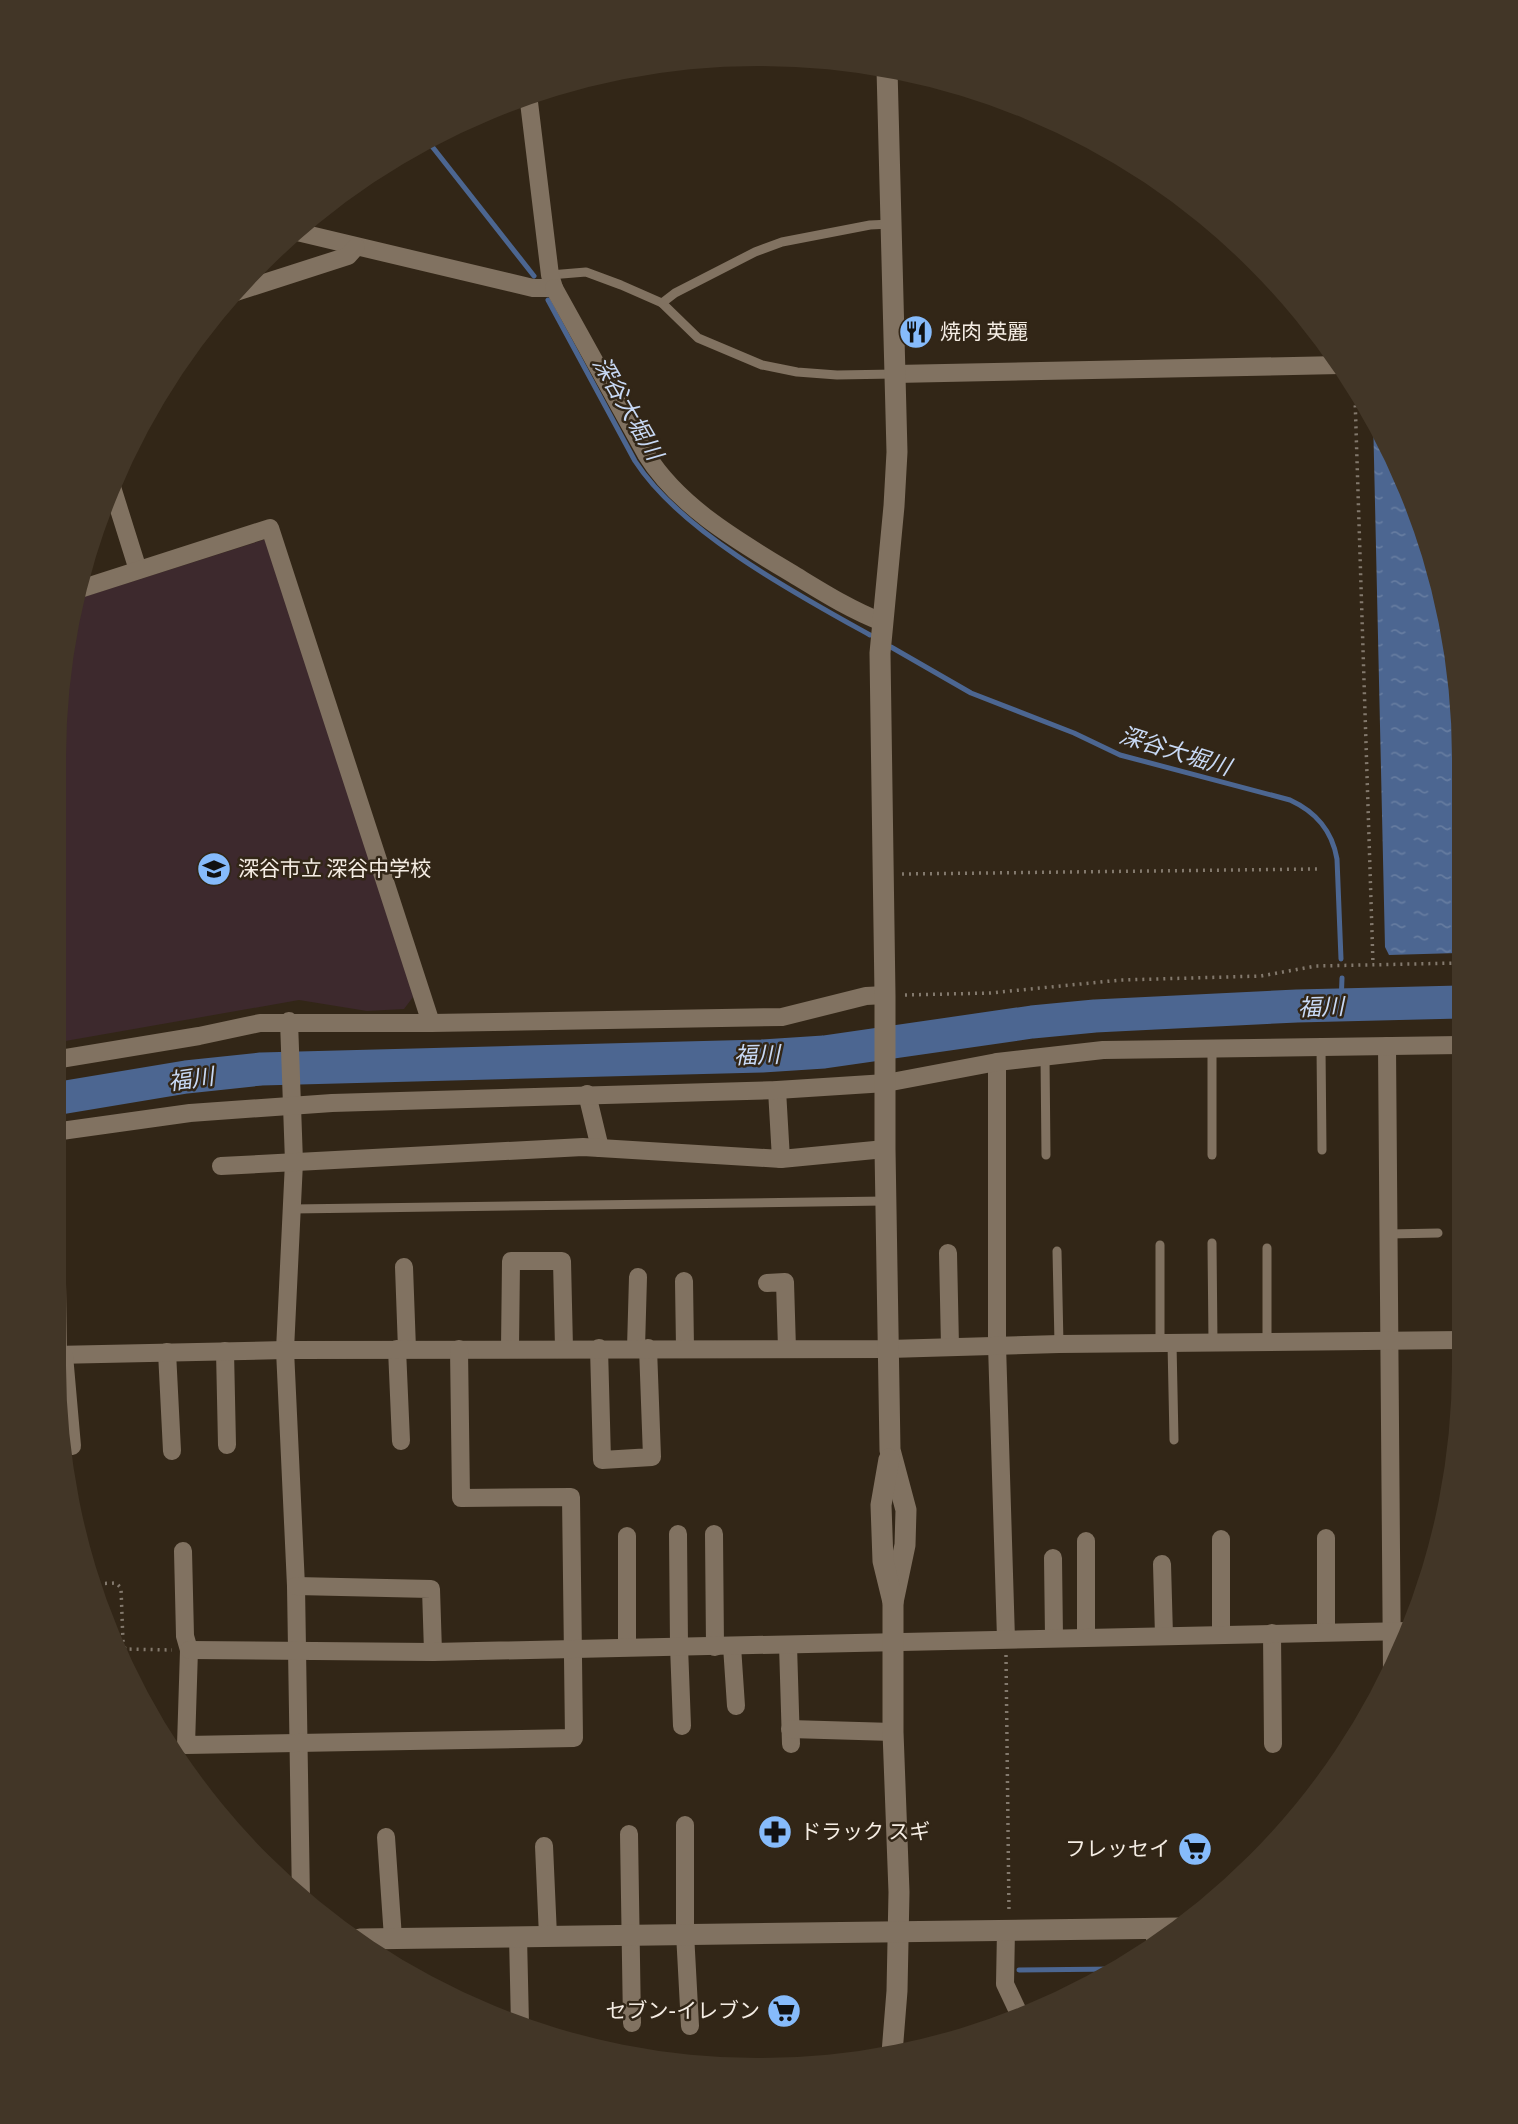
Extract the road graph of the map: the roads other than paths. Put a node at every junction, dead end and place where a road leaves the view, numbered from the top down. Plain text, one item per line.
1 (887, 79) edge
2 (529, 106) edge
3 (891, 224) junction
4 (306, 234) edge
5 (356, 247) junction
6 (552, 281) junction
7 (252, 287) edge
8 (662, 303) junction
9 (1329, 365) edge
10 (894, 374) junction
11 (116, 501) edge
12 (138, 570) junction
13 (89, 586) edge
14 (881, 622) junction
15 (885, 1003) junction
16 (431, 1023) junction
17 (288, 1027) junction
18 (1452, 1045) edge
19 (1321, 1046) junction
20 (1387, 1046) junction
21 (1212, 1048) junction
22 (1045, 1057) junction
23 (66, 1058) edge
24 (997, 1062) junction
25 (886, 1078) junction
26 (777, 1090) junction
27 (586, 1094) junction
28 (292, 1102) junction
29 (66, 1130) edge
30 (600, 1147) junction
31 (885, 1149) junction
32 (1322, 1150) dead end
33 (1046, 1155) dead end
34 (1212, 1155) dead end
35 (781, 1159) junction
36 (294, 1162) junction
37 (221, 1166) dead end
38 (886, 1201) junction
39 (292, 1209) junction
40 (1438, 1233) dead end
41 (1389, 1234) junction
42 (1212, 1243) dead end
43 (1160, 1245) dead end
44 (1267, 1248) dead end
45 (1057, 1251) dead end
46 (947, 1253) dead end
47 (404, 1267) dead end
48 (638, 1277) dead end
49 (684, 1281) dead end
50 (767, 1283) dead end
51 (1390, 1339) junction
52 (1452, 1340) edge
53 (1267, 1341) junction
54 (1213, 1342) junction
55 (1166, 1343) junction
56 (1059, 1344) junction
57 (997, 1345) junction
58 (950, 1346) junction
59 (564, 1348) junction
60 (599, 1348) junction
61 (642, 1348) junction
62 (685, 1348) junction
63 (402, 1349) junction
64 (458, 1349) junction
65 (510, 1349) junction
66 (788, 1349) junction
67 (889, 1349) junction
68 (285, 1350) junction
69 (225, 1351) junction
70 (167, 1352) junction
71 (66, 1355) edge
72 (70, 1431) edge
73 (1174, 1440) dead end
74 (401, 1441) dead end
75 (228, 1445) dead end
76 (72, 1446) dead end
77 (172, 1451) dead end
78 (678, 1534) dead end
79 (714, 1534) dead end
80 (627, 1536) dead end
81 (1326, 1538) dead end
82 (1221, 1539) dead end
83 (1086, 1541) dead end
84 (183, 1551) dead end
85 (1053, 1558) dead end
86 (1162, 1564) dead end
87 (296, 1586) junction
88 (1400, 1628) edge
89 (1399, 1631) edge
90 (1326, 1632) junction
91 (1272, 1633) junction
92 (1221, 1634) junction
93 (1164, 1636) junction
94 (1086, 1637) junction
95 (1054, 1638) junction
96 (1006, 1639) junction
97 (894, 1641) junction
98 (788, 1645) junction
99 (679, 1646) junction
100 (627, 1647) junction
101 (723, 1647) junction
102 (573, 1649) junction
103 (189, 1650) junction
104 (296, 1650) junction
105 (433, 1652) junction
106 (736, 1706) dead end
107 (682, 1726) dead end
108 (893, 1731) junction
109 (299, 1743) junction
110 (1273, 1744) dead end
111 (685, 1825) dead end
112 (629, 1834) dead end
113 (386, 1836) dead end
114 (544, 1846) dead end
115 (302, 1886) edge
116 (1007, 1922) junction
117 (899, 1931) junction
118 (685, 1934) junction
119 (518, 1936) junction
120 (548, 1936) junction
121 (631, 1937) junction
122 (1150, 1937) edge
123 (393, 1938) junction
124 (371, 1939) edge
125 (1016, 2008) edge
126 (520, 2015) edge
127 (632, 2023) dead end
128 (690, 2026) dead end
129 (893, 2044) edge

1 - 3 street
2 - 6 street
3 - 8 lane
3 - 10 street
4 - 5 street
5 - 6 street
5 - 7 street
6 - 8 lane
6 - 14 street
8 - 10 lane
9 - 10 street
10 - 14 street
11 - 12 street
12 - 13 street
12 - 16 street
14 - 15 street
15 - 16 street
15 - 25 street
16 - 17 street
17 - 23 street
17 - 28 street
18 - 20 street
19 - 20 street
19 - 21 street
19 - 32 lane
20 - 41 street
21 - 22 street
21 - 34 lane
22 - 24 street
22 - 33 lane
24 - 25 street
24 - 57 street
25 - 26 street
25 - 31 street
26 - 27 street
26 - 35 street
27 - 28 street
27 - 30 street
28 - 29 street
28 - 36 street
30 - 35 street
30 - 36 street
31 - 35 street
31 - 38 street
36 - 37 street
36 - 39 street
38 - 39 lane
38 - 67 street
39 - 68 street
40 - 41 lane
41 - 51 street
42 - 54 lane
43 - 55 lane
44 - 53 lane
45 - 56 lane
46 - 58 street
47 - 63 street
48 - 61 street
49 - 62 street
50 - 66 street
51 - 52 street
51 - 53 street
51 - 88 street
53 - 54 street
54 - 55 street
55 - 56 street
55 - 73 lane
56 - 57 street
57 - 58 street
57 - 96 street
58 - 67 street
59 - 60 street
59 - 65 street
59 - 65 street
60 - 61 street
60 - 61 street
61 - 62 street
62 - 66 street
63 - 64 street
63 - 68 street
63 - 74 street
64 - 65 street
64 - 102 street
66 - 67 street
67 - 97 street
68 - 69 street
68 - 87 street
69 - 70 street
69 - 75 street
70 - 71 street
70 - 77 street
72 - 76 street
78 - 99 street
79 - 101 street
80 - 100 street
81 - 90 street
82 - 92 street
83 - 94 street
84 - 103 street
85 - 95 street
86 - 93 street
87 - 104 street
87 - 105 street
89 - 90 street
90 - 91 street
91 - 92 street
91 - 110 street
92 - 93 street
93 - 94 street
94 - 95 street
95 - 96 street
96 - 97 street
97 - 98 street
97 - 108 street
98 - 101 street
98 - 108 street
99 - 100 street
99 - 101 street
99 - 107 street
100 - 102 street
101 - 106 street
102 - 105 street
102 - 109 street
103 - 104 street
103 - 109 street
104 - 105 street
104 - 109 street
108 - 117 street
109 - 115 street
111 - 118 street
112 - 121 street
113 - 123 street
114 - 120 street
116 - 117 street
116 - 122 street
116 - 125 street
117 - 118 street
117 - 129 street
118 - 121 street
118 - 128 street
119 - 120 street
119 - 123 street
119 - 126 street
120 - 121 street
121 - 127 street
123 - 124 street

